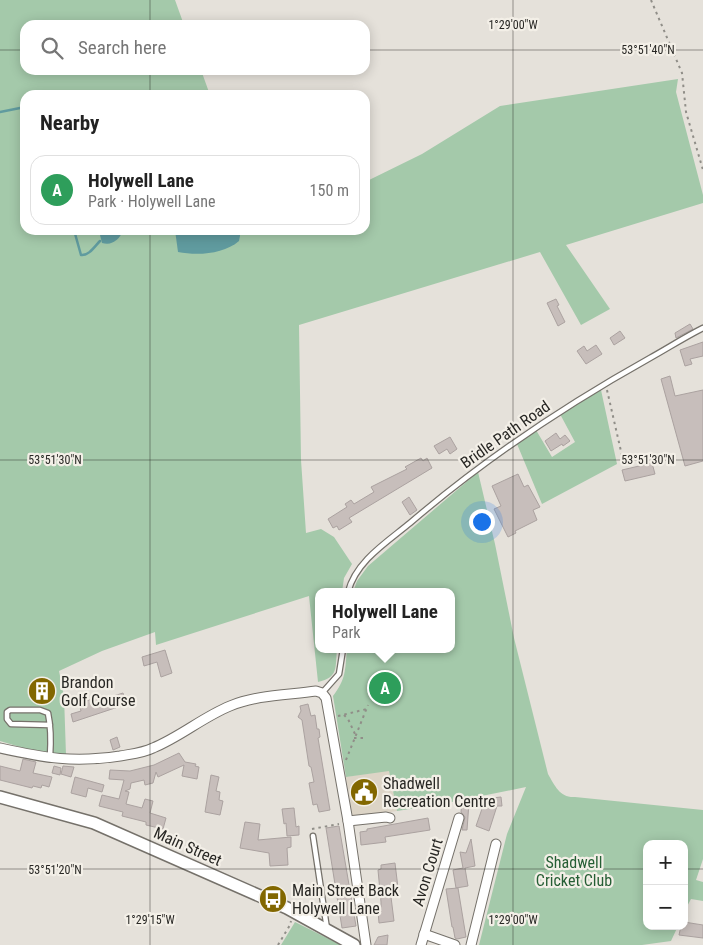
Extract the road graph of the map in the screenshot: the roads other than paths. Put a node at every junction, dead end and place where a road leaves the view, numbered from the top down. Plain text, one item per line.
1 (703, 328) edge
2 (349, 588) edge
3 (343, 653) edge
4 (322, 693) junction
5 (50, 725) junction
6 (0, 748) edge
7 (50, 758) junction
8 (0, 797) edge
9 (390, 818) dead end
10 (459, 818) dead end
11 (348, 822) junction
12 (313, 836) road end
13 (496, 844) dead end
14 (327, 930) junction
15 (424, 934) junction
16 (354, 945) edge
17 (366, 945) edge
18 (421, 945) edge
19 (455, 945) edge
20 (471, 945) edge

1 - 2 lane, Bridle Path Road
3 - 4 lane
4 - 7 street
4 - 11 street
5 - 5 lane
5 - 7 lane
6 - 7 street
8 - 14 street, Main Street
9 - 11 street
10 - 15 street, Avon Court
11 - 17 street
12 - 14 lane
13 - 20 street
14 - 16 street, Main Street
15 - 18 street, Avon Court
15 - 19 street

